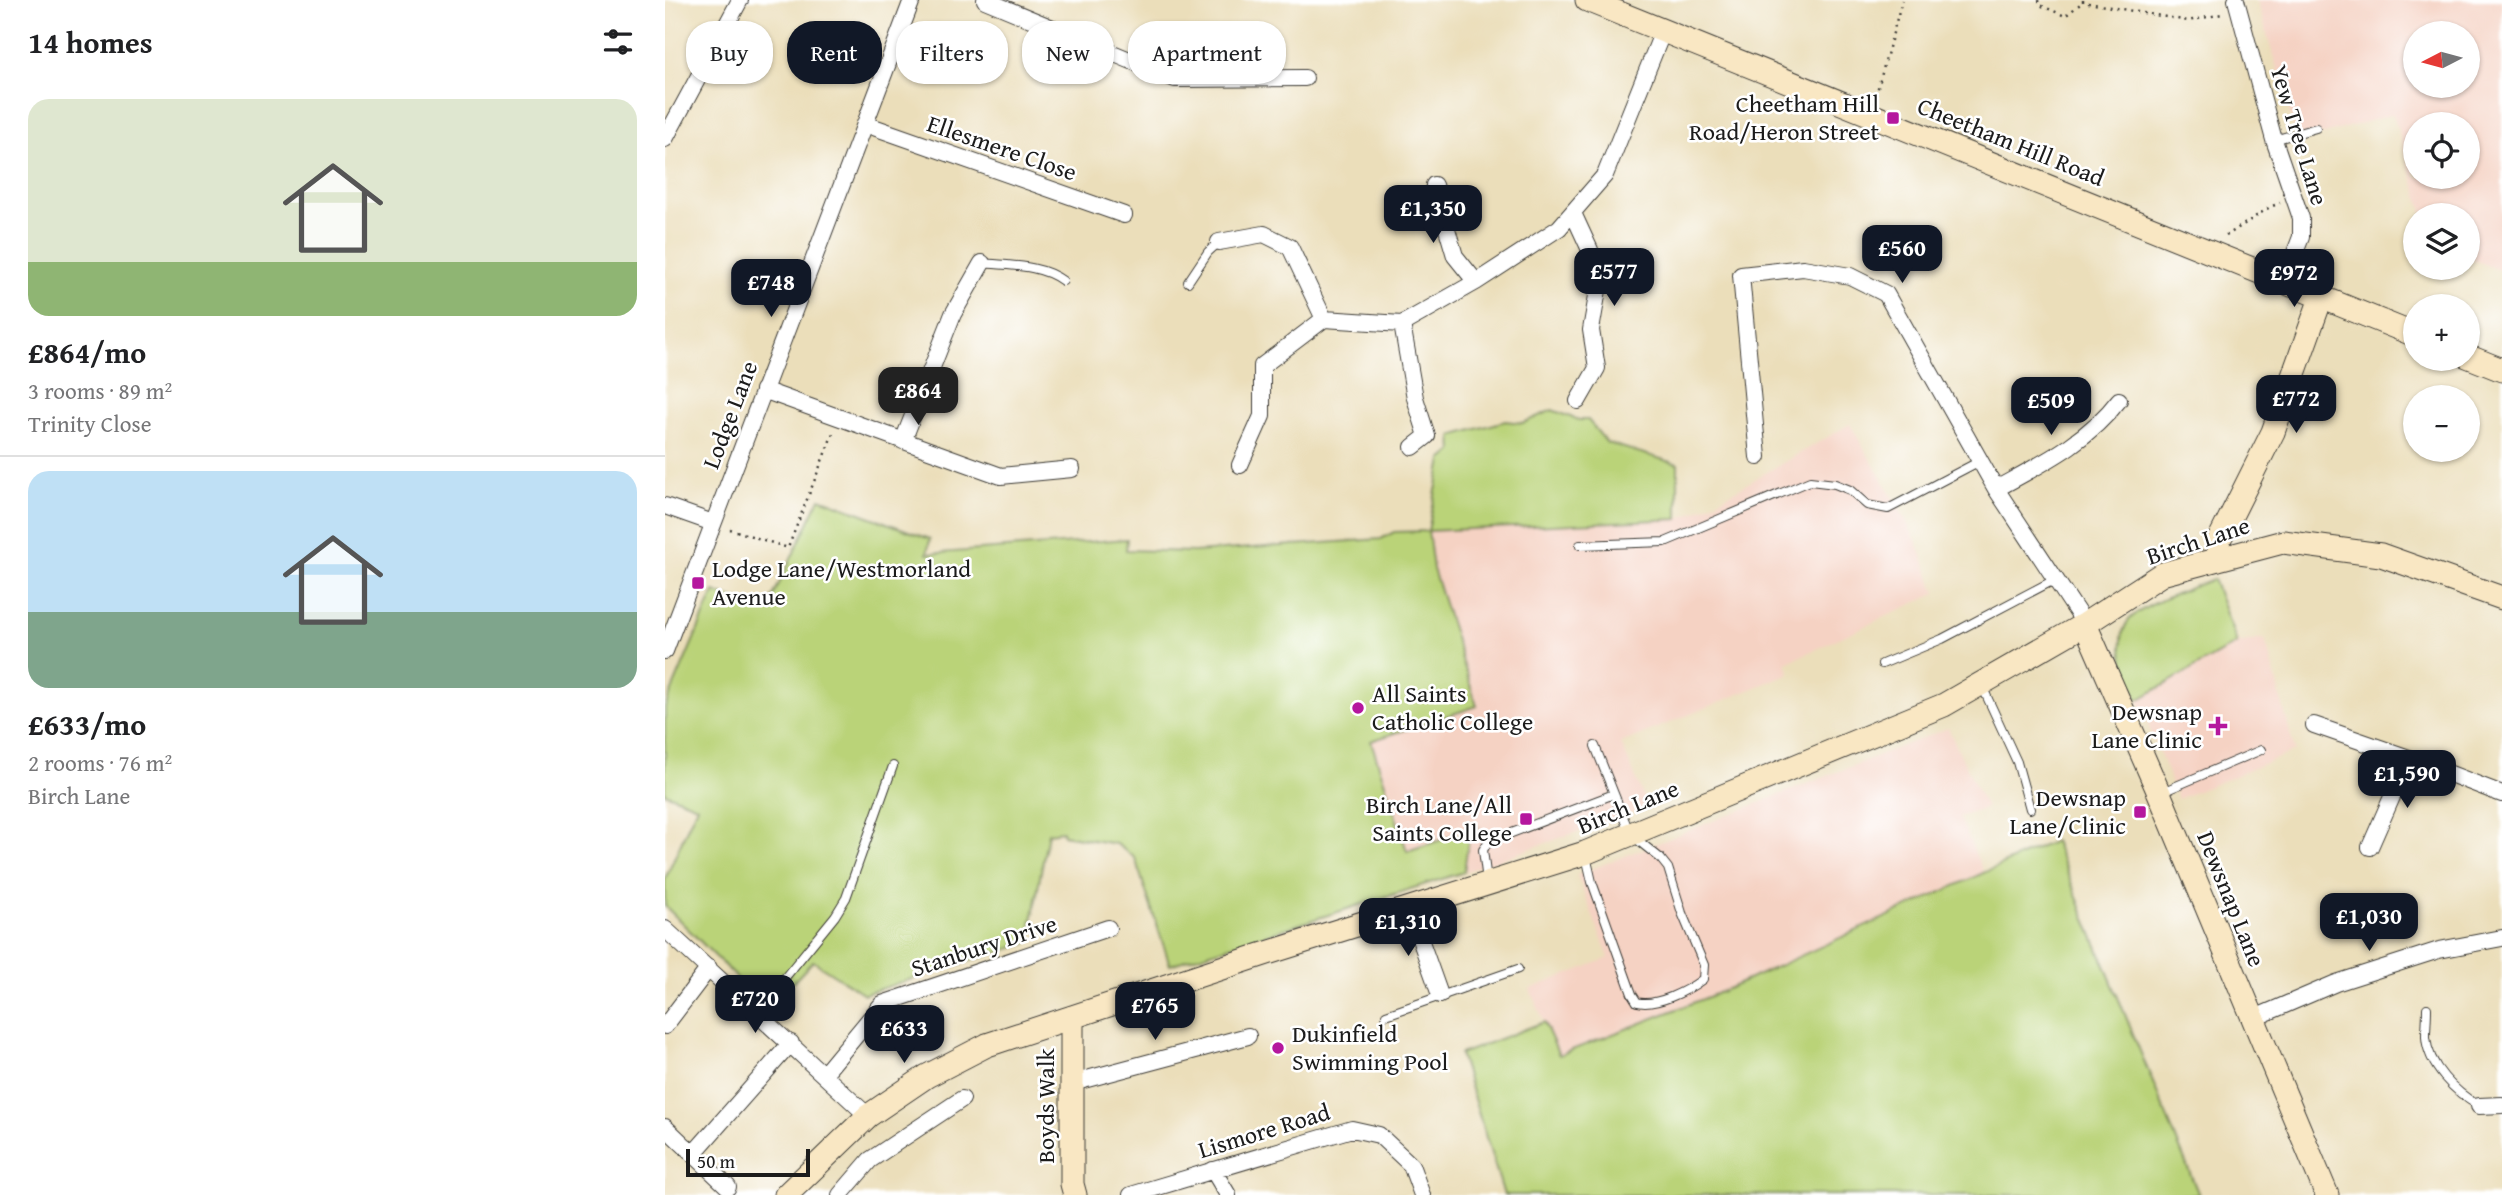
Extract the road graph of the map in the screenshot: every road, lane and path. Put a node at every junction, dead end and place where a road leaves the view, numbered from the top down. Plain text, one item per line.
1 (912, 0) edge
2 (1587, 0) edge
3 (1902, 0) edge
4 (2039, 0) edge
5 (736, 1) edge
6 (993, 1) edge
7 (2083, 1) edge
8 (2238, 5) edge
9 (1663, 31) junction
10 (1305, 78) dead end
11 (1870, 114) junction
12 (865, 124) junction
13 (2316, 128) dead end
14 (665, 139) edge
15 (2274, 140) junction
16 (1434, 185) dead end
17 (2293, 199) junction
18 (1573, 213) junction
19 (1123, 215) dead end
20 (1219, 242) joint
21 (2215, 252) junction
22 (982, 263) joint
23 (1063, 281) dead end
24 (2284, 281) junction
25 (1188, 282) dead end
26 (1476, 282) junction
27 (2321, 298) junction
28 (1324, 318) junction
29 (1402, 324) junction
30 (2403, 330) edge
31 (2480, 361) edge
32 (2502, 370) edge
33 (763, 390) junction
34 (2119, 400) dead end
35 (1578, 401) dead end
36 (838, 418) junction
37 (903, 441) junction
38 (1413, 447) dead end
39 (1758, 457) dead end
40 (1980, 461) junction
41 (1241, 465) dead end
42 (1072, 469) dead end
43 (1996, 489) junction
44 (665, 506) edge
45 (713, 523) junction
46 (1580, 545) dead end
47 (2218, 559) junction
48 (2056, 579) junction
49 (2502, 598) edge
50 (2085, 624) junction
51 (665, 650) edge
52 (1881, 664) dead end
53 (1981, 683) junction
54 (2314, 725) dead end
55 (1595, 746) dead end
56 (2260, 750) dead end
57 (2409, 758) junction
58 (893, 766) dead end
59 (2159, 793) junction
60 (1614, 794) junction
61 (2502, 794) edge
62 (2030, 809) dead end
63 (1630, 835) junction
64 (2370, 847) dead end
65 (1585, 853) junction
66 (1488, 884) junction
67 (1409, 908) junction
68 (1108, 928) dead end
69 (665, 929) edge
70 (2502, 938) edge
71 (709, 968) junction
72 (1518, 969) dead end
73 (1440, 995) junction
74 (2427, 1008) dead end
75 (757, 1012) junction
76 (1386, 1015) dead end
77 (1072, 1017) junction
78 (2252, 1019) junction
79 (665, 1026) edge
80 (1248, 1036) dead end
81 (791, 1043) junction
82 (824, 1074) junction
83 (1072, 1083) junction
84 (962, 1098) dead end
85 (2502, 1105) edge
86 (2479, 1106) joint
87 (868, 1116) junction
88 (665, 1127) edge
89 (693, 1154) junction
90 (1213, 1170) junction
91 (729, 1187) dead end
92 (786, 1195) edge
93 (840, 1195) edge
94 (1075, 1195) edge
95 (1131, 1195) edge
96 (1228, 1195) edge
97 (1422, 1195) edge
98 (2327, 1195) edge

1 - 12 street, Lodge Lane
2 - 9 main road, Cheetham Hill Road
3 - 11 path
4 - 7 path
5 - 14 street
6 - 10 street
7 - 8 path
8 - 15 street, Yew Tree Lane
9 - 11 main road, Cheetham Hill Road
9 - 18 street
11 - 21 main road, Cheetham Hill Road
12 - 19 street, Ellesmere Close
12 - 33 street, Lodge Lane
13 - 15 lane
15 - 17 street, Yew Tree Lane
16 - 26 street
17 - 21 path
17 - 24 street, Yew Tree Lane
18 - 26 street
18 - 35 street
20 - 25 lane
20 - 28 street
21 - 24 main road, Cheetham Hill Road
22 - 23 lane
22 - 37 street
24 - 27 main road, Cheetham Hill Road
26 - 29 street
27 - 30 main road, Cheetham Hill Road
27 - 47 main road
28 - 29 street
28 - 41 street
29 - 38 street
31 - 32 main road
33 - 36 street
33 - 45 street, Lodge Lane
34 - 43 street
36 - 37 street
36 - 45 path
37 - 42 street
39 - 40 street
40 - 43 street
40 - 46 lane
43 - 48 street
44 - 45 street
45 - 51 street, Lodge Lane
47 - 49 main road, Birch Lane
47 - 50 main road, Birch Lane
48 - 50 street
48 - 52 lane
50 - 53 main road, Birch Lane
50 - 59 main road, Dewsnap Lane
53 - 62 lane
53 - 63 main road, Birch Lane
54 - 57 street
55 - 60 lane
56 - 59 lane
57 - 61 street
57 - 64 street
58 - 75 lane
59 - 78 main road, Dewsnap Lane
60 - 63 lane
60 - 66 lane
63 - 65 main road, Birch Lane
63 - 65 lane
65 - 66 main road, Birch Lane
66 - 67 main road, Birch Lane
67 - 73 street
67 - 77 main road, Birch Lane
68 - 82 street, Stanbury Drive
69 - 71 street
70 - 78 street
71 - 75 street
71 - 79 street
72 - 73 lane
73 - 76 lane
74 - 86 lane
75 - 81 street
77 - 83 main road, Boyds Walk
77 - 87 main road, Birch Lane
78 - 98 main road, Dewsnap Lane
80 - 83 street
81 - 82 street
81 - 89 street
82 - 87 street
83 - 94 main road, Boyds Walk
84 - 93 street
85 - 86 street
87 - 92 main road, Birch Lane
88 - 89 street
89 - 91 street
90 - 95 street, Lismore Road
90 - 96 street
90 - 97 street, Lismore Road

